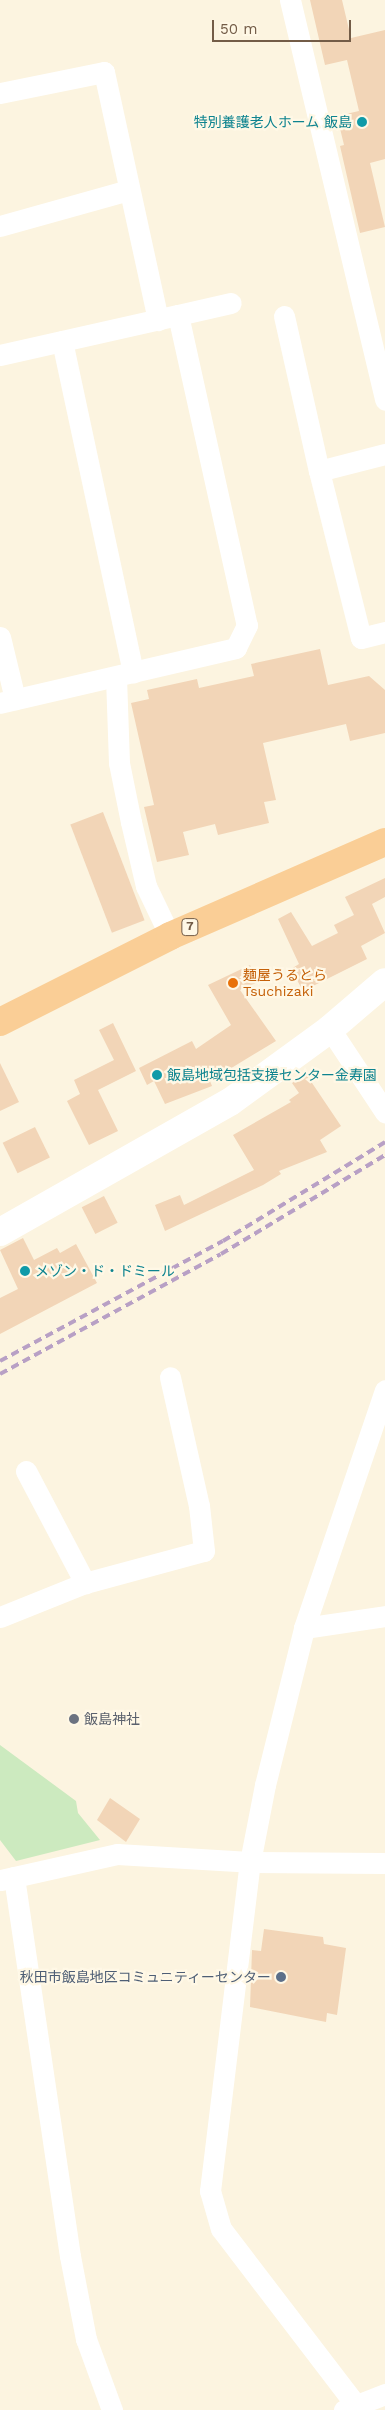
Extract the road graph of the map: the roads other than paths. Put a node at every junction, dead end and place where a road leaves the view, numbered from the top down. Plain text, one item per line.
1 (290, 0) edge
2 (0, 93) edge
3 (130, 190) junction
4 (0, 226) edge
5 (231, 303) dead end
6 (284, 316) dead end
7 (168, 317) junction
8 (62, 341) junction
9 (0, 355) edge
10 (385, 400) edge
11 (385, 454) edge
12 (320, 470) junction
13 (385, 632) edge
14 (0, 636) edge
15 (125, 675) junction
16 (8, 701) edge
17 (385, 842) edge
18 (170, 936) junction
19 (385, 982) edge
20 (0, 1022) edge
21 (330, 1029) junction
22 (385, 1112) edge
23 (0, 1232) edge
24 (170, 1377) dead end
25 (385, 1390) edge
26 (26, 1471) dead end
27 (84, 1583) junction
28 (385, 1616) edge
29 (0, 1617) edge
30 (304, 1628) junction
31 (250, 1862) junction
32 (385, 1863) edge
33 (7, 1879) edge
34 (369, 2403) edge
35 (112, 2410) edge

1 - 10 street
2 - 3 street
3 - 4 street
3 - 7 street
5 - 7 street
6 - 12 street
7 - 8 street
7 - 15 street
8 - 9 street
8 - 15 street
11 - 12 street
12 - 13 street
14 - 16 street
15 - 16 street
15 - 18 street
17 - 18 highway, 7
18 - 20 highway, 7
19 - 21 street
21 - 22 street
21 - 23 street
24 - 27 street
25 - 30 street
26 - 27 street
27 - 29 street
28 - 30 street
30 - 31 street
31 - 32 street
31 - 33 street
31 - 34 street
33 - 35 street

